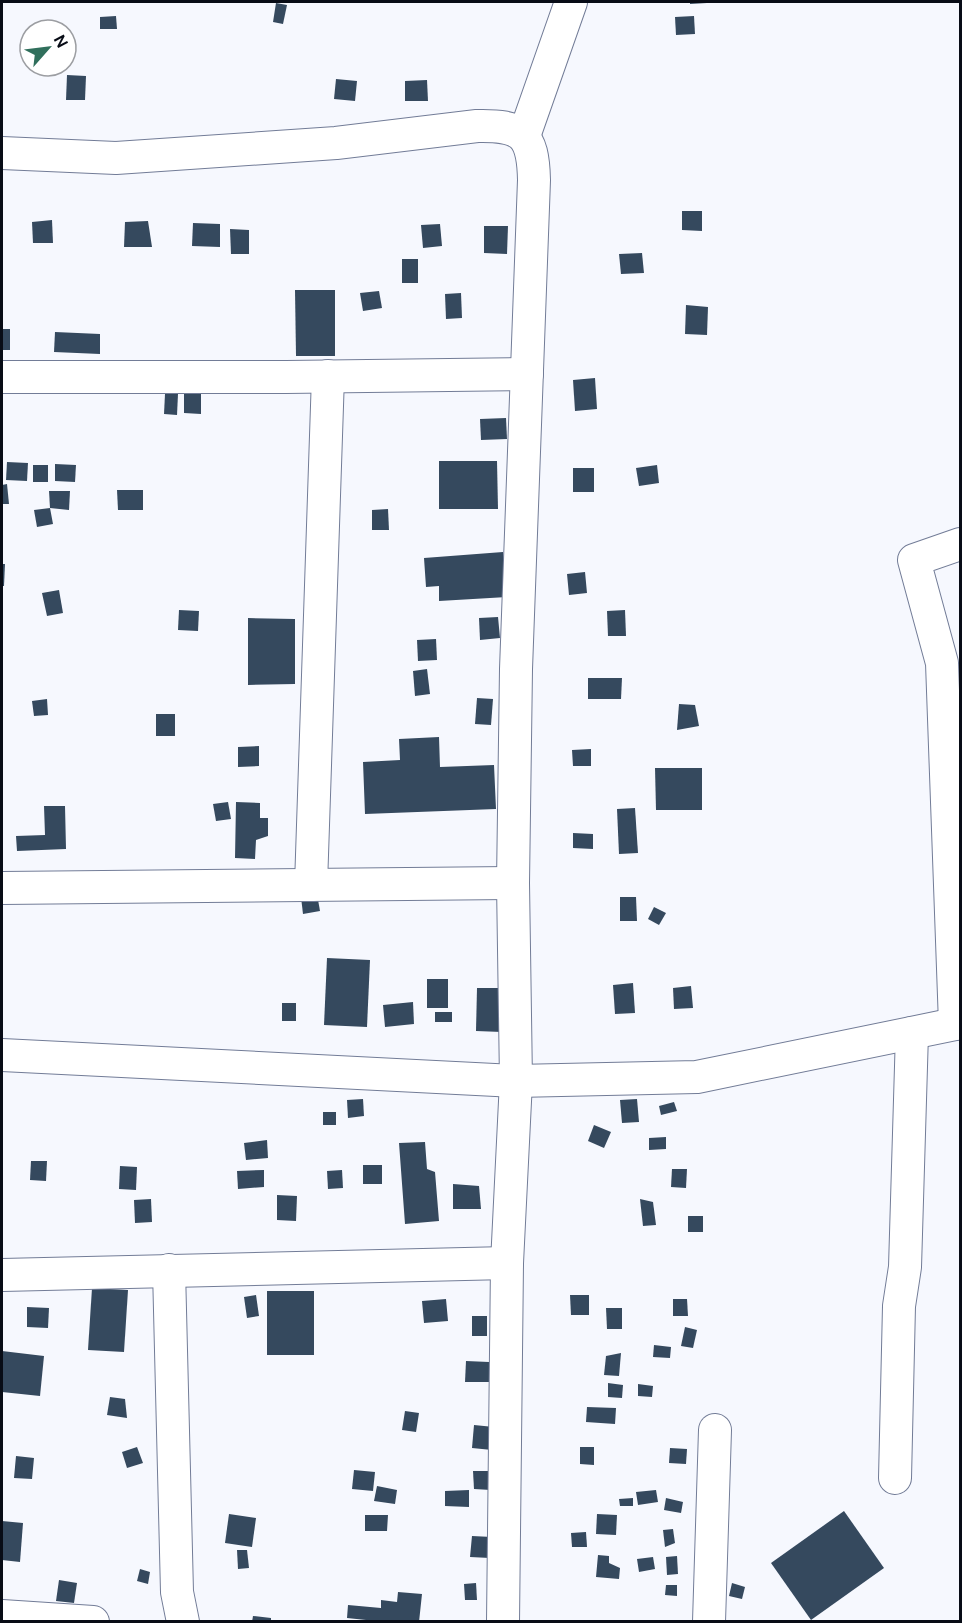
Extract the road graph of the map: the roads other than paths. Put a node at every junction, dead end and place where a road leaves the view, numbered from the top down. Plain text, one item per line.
1 (571, 2) edge
2 (524, 136) junction
3 (2, 153) edge
4 (527, 374) junction
5 (328, 376) junction
6 (2, 377) edge
7 (960, 544) edge
8 (951, 661) edge
9 (513, 883) junction
10 (311, 885) junction
11 (2, 888) edge
12 (958, 1024) edge
13 (912, 1033) junction
14 (2, 1055) edge
15 (516, 1081) junction
16 (507, 1263) junction
17 (168, 1270) junction
18 (2, 1275) edge
19 (715, 1430) dead end
20 (895, 1478) dead end
21 (2, 1616) edge
22 (93, 1622) edge
23 (183, 1622) edge
24 (503, 1622) edge
25 (709, 1622) edge

1 - 2 street
2 - 3 street
2 - 4 street
4 - 5 street
4 - 9 street
5 - 6 street
5 - 10 street
7 - 8 street
8 - 12 street
9 - 10 street
9 - 15 street
10 - 11 street
12 - 13 street
13 - 15 street
13 - 20 street
14 - 15 street
15 - 16 street
16 - 17 street
16 - 24 street
17 - 18 street
17 - 23 street
19 - 25 street
21 - 22 street

